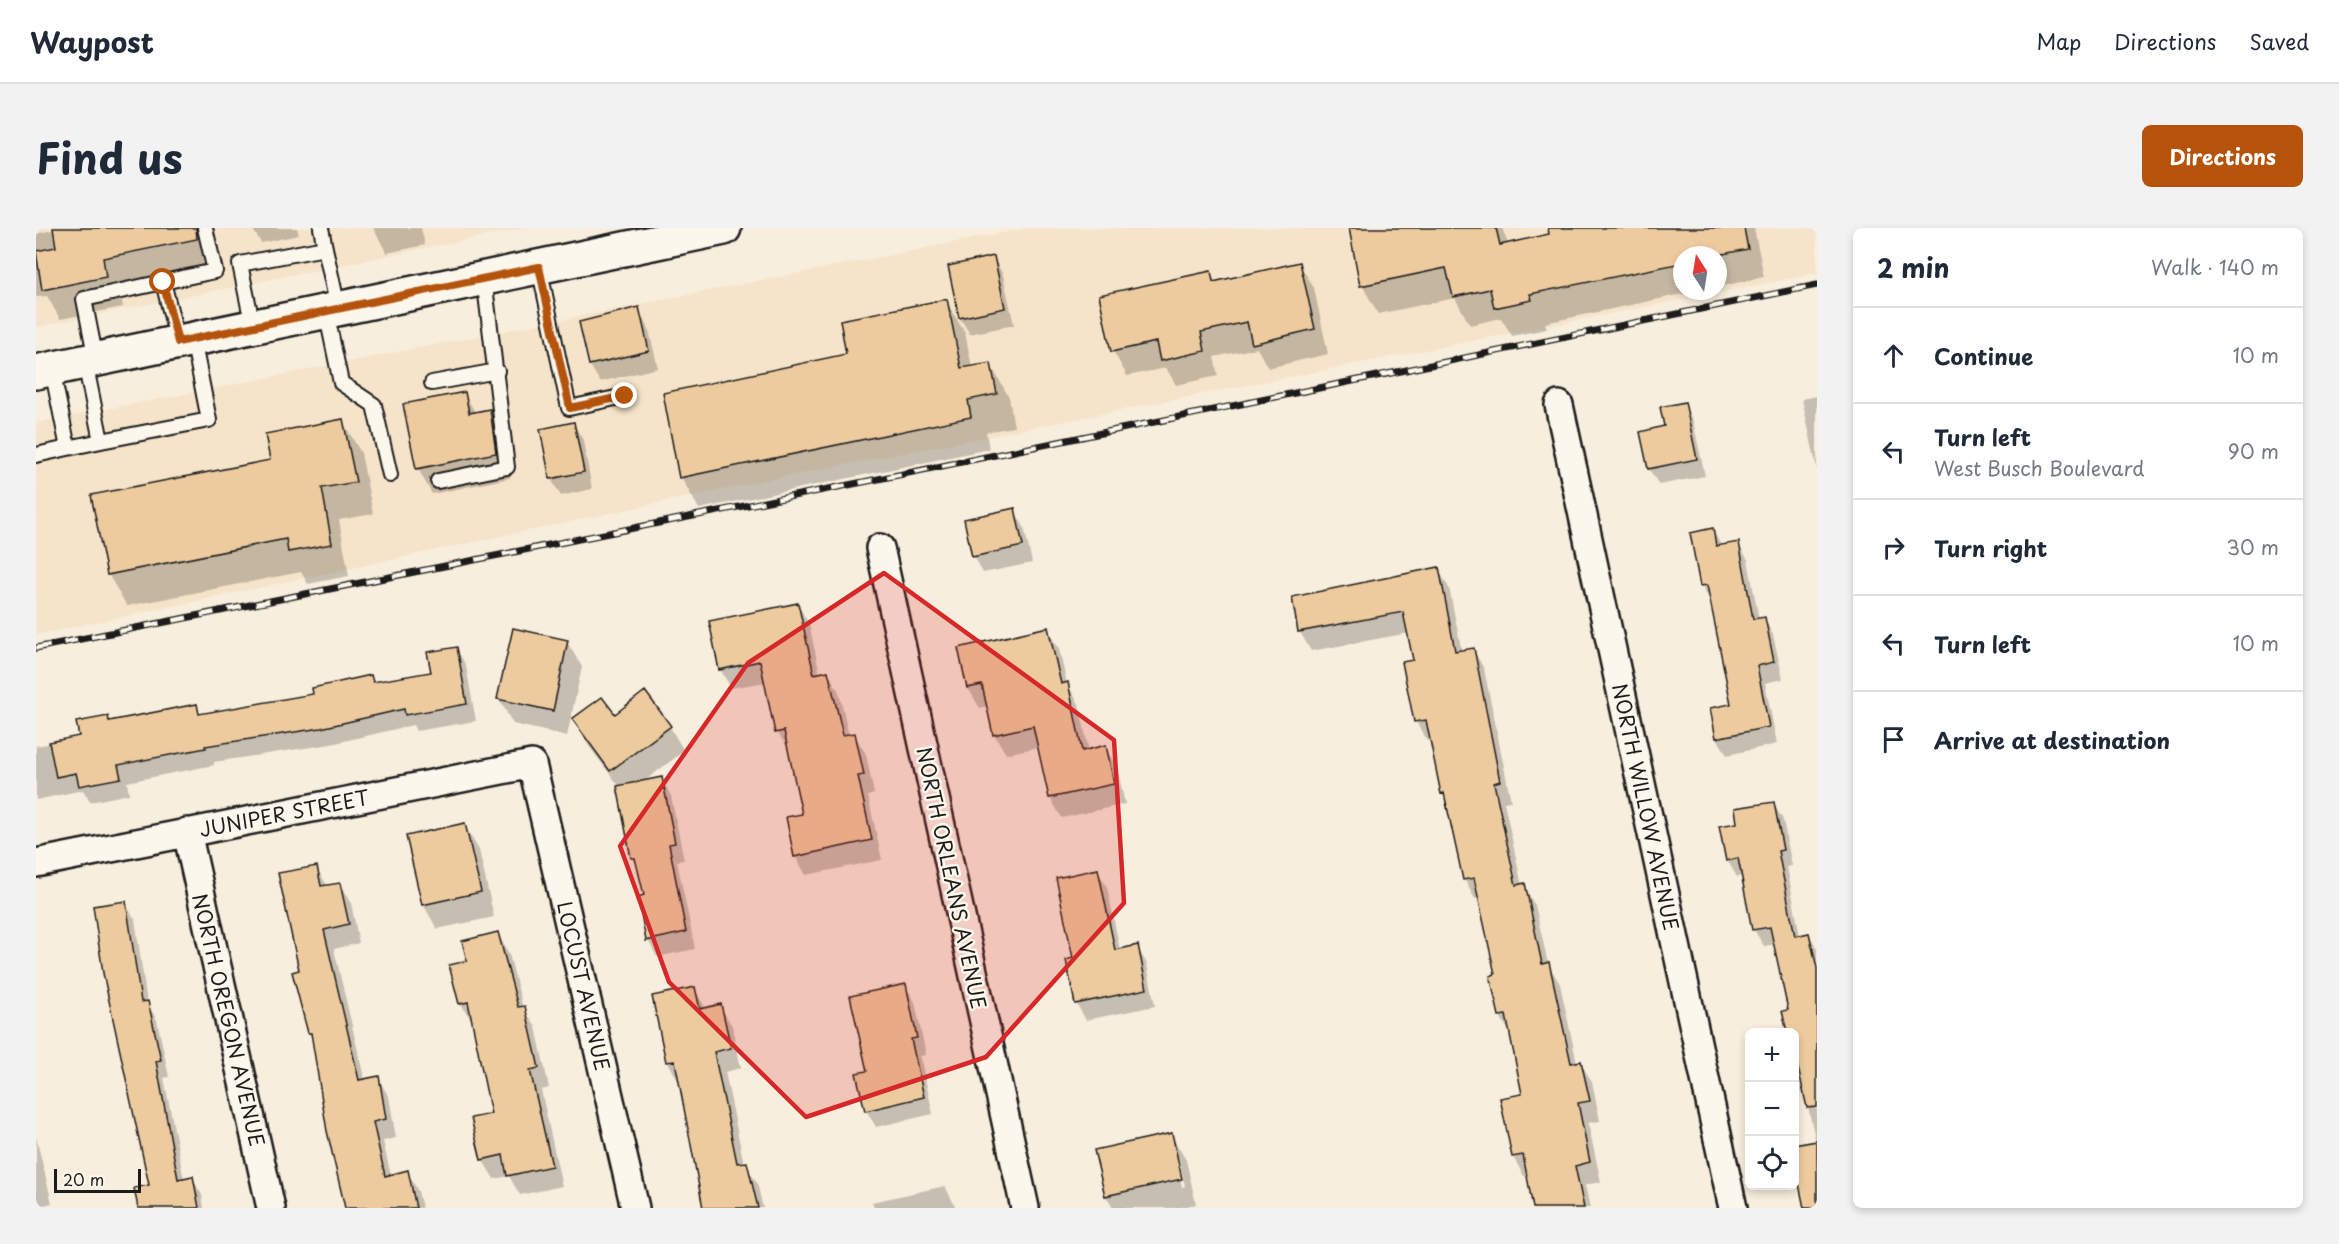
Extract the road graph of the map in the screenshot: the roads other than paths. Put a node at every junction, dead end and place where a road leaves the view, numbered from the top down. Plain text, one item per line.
1 (204, 228) edge
2 (321, 228) edge
3 (724, 228) edge
4 (325, 248) junction
5 (539, 267) junction
6 (484, 278) junction
7 (163, 282) junction
8 (332, 310) junction
9 (253, 327) junction
10 (185, 341) junction
11 (90, 361) junction
12 (44, 370) edge
13 (497, 371) junction
14 (432, 383) dead end
15 (625, 396) dead end
16 (1559, 405) dead end
17 (101, 441) junction
18 (68, 448) junction
19 (36, 455) edge
20 (390, 475) dead end
21 (438, 481) dead end
22 (880, 548) dead end
23 (532, 764) joint
24 (187, 832) junction
25 (36, 864) edge
26 (271, 1208) edge
27 (635, 1208) edge
28 (1025, 1208) edge
29 (1733, 1208) edge

1 - 7 lane
2 - 4 lane
3 - 5 main road
4 - 8 lane
4 - 9 lane
5 - 6 main road
5 - 15 lane
6 - 8 main road
6 - 13 lane
7 - 10 lane
7 - 11 lane
8 - 9 main road
8 - 20 lane
9 - 10 main road
10 - 11 main road
10 - 17 lane
11 - 12 main road
11 - 17 lane
12 - 18 lane
13 - 14 lane
13 - 21 lane
16 - 29 street, NORTH WILLOW AVENUE
17 - 18 lane
18 - 19 lane
22 - 28 street, NORTH ORLEANS AVENUE
23 - 24 street, JUNIPER STREET
23 - 27 street, LOCUST AVENUE
24 - 25 street, JUNIPER STREET
24 - 26 street, NORTH OREGON AVENUE

